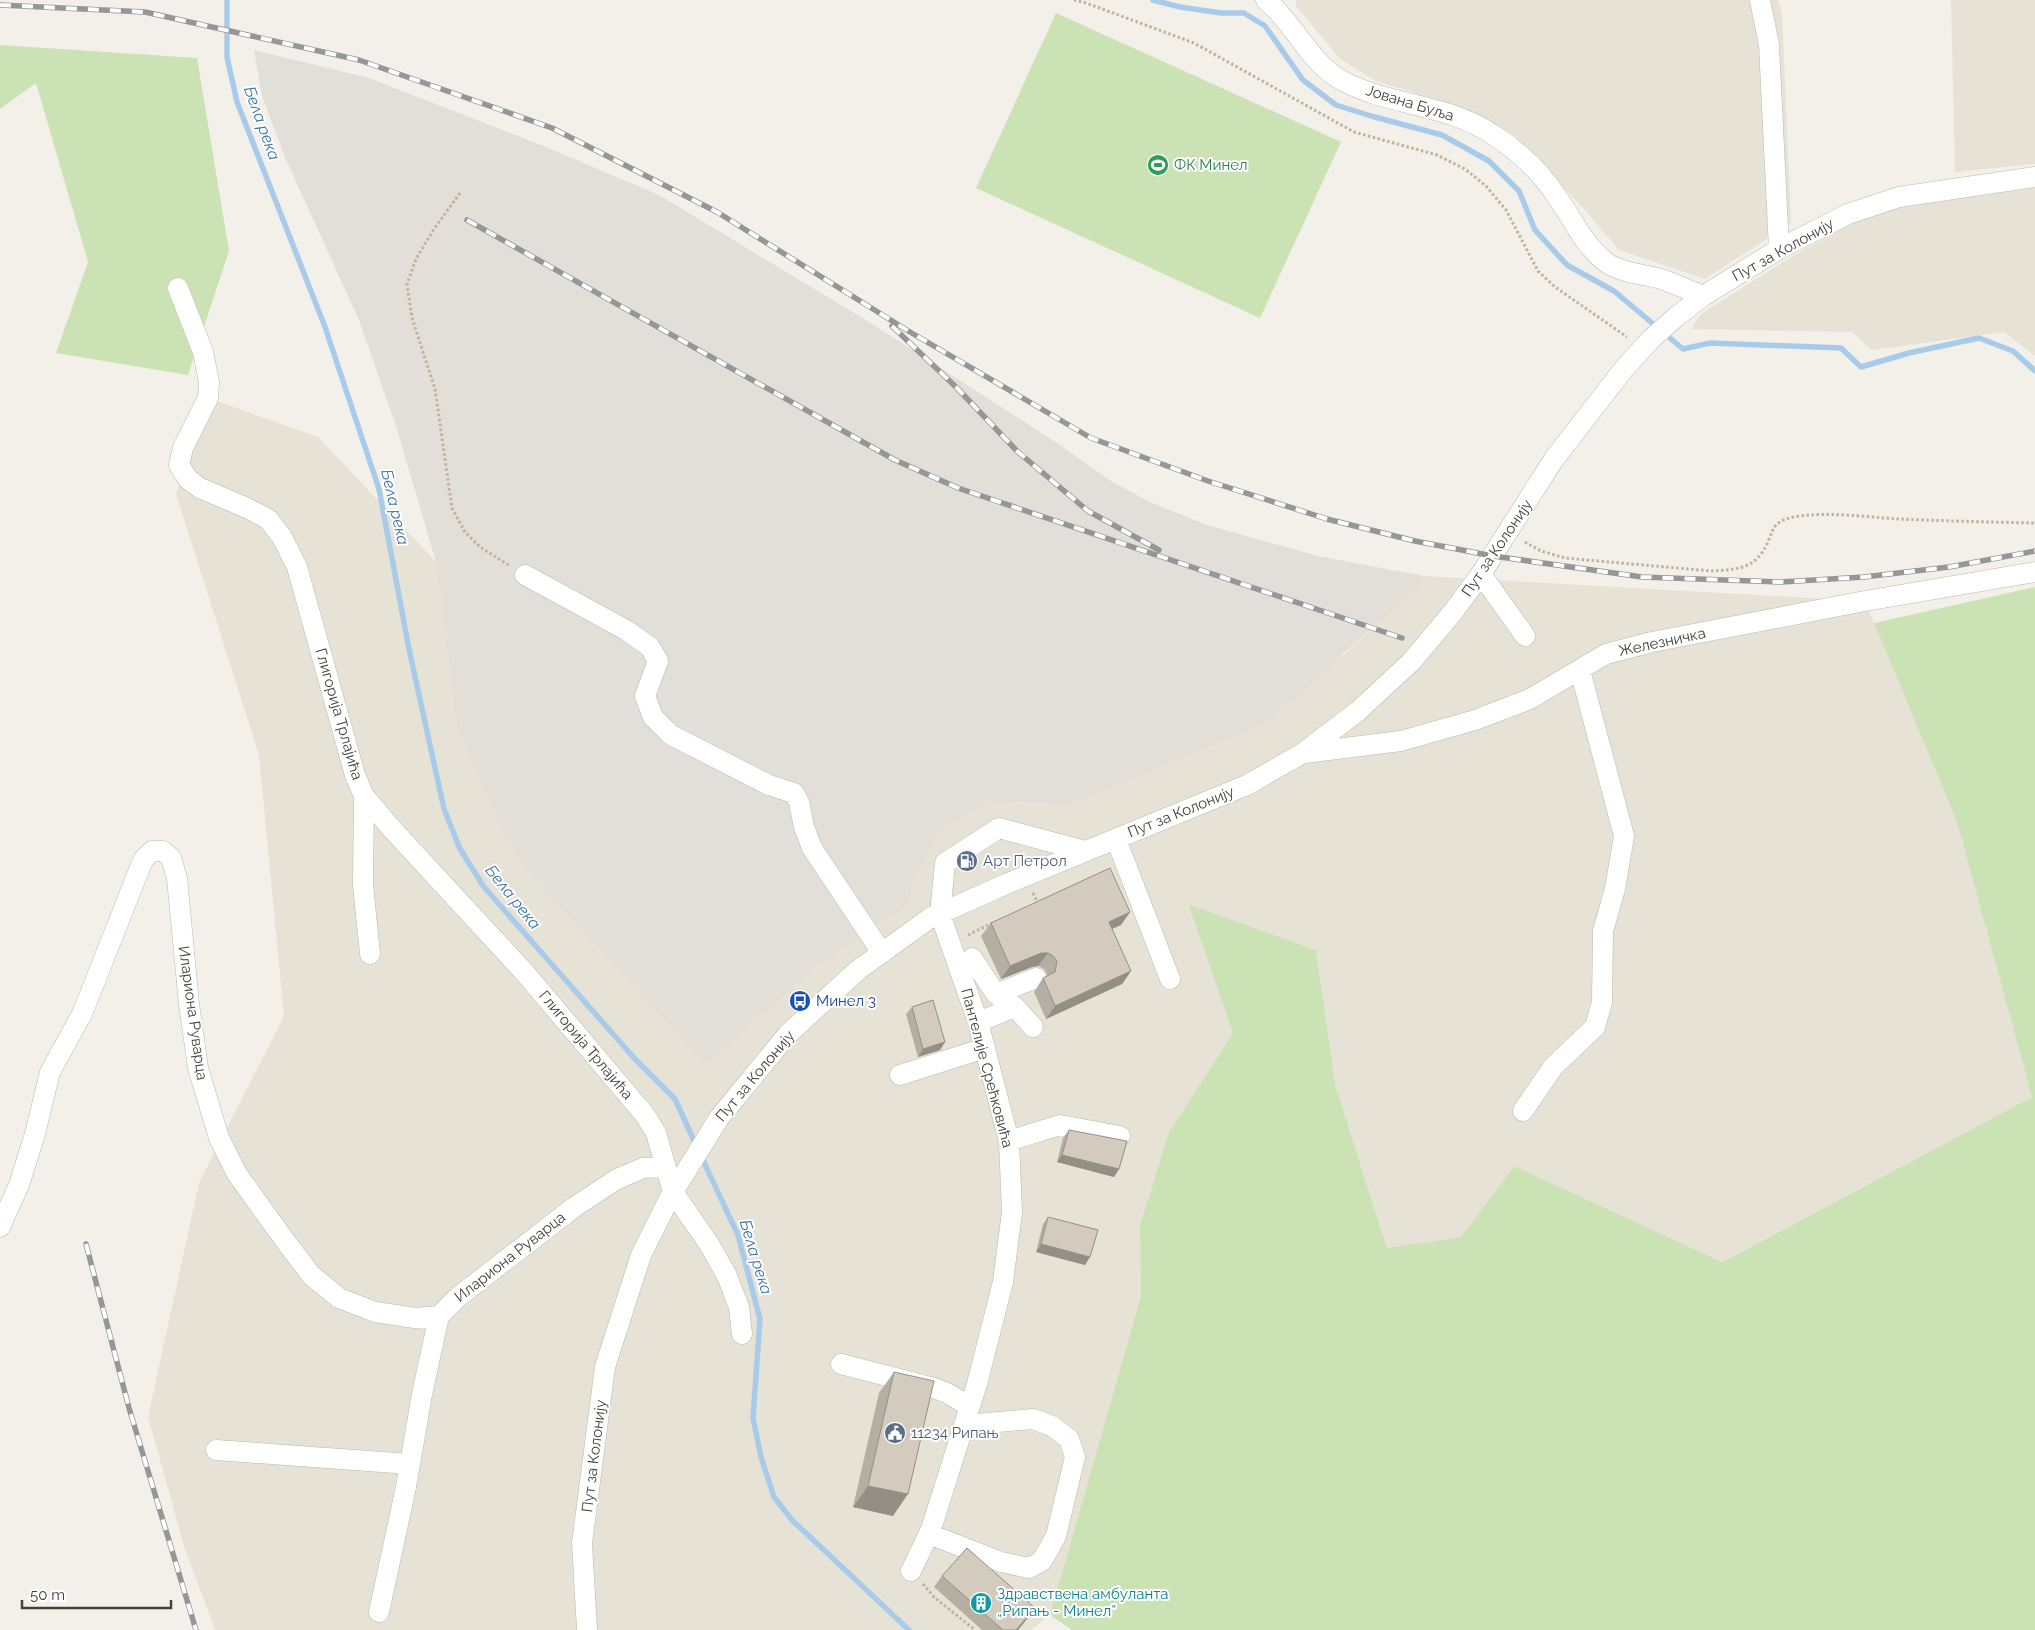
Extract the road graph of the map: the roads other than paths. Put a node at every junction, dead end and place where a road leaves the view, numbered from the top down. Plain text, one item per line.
1 (1266, 0) edge
2 (1760, 0) edge
3 (2035, 177) edge
4 (1779, 249) junction
5 (178, 288) dead end
6 (1703, 296) junction
7 (2035, 572) edge
8 (1481, 574) junction
9 (525, 575) road end
10 (1525, 636) dead end
11 (1580, 670) junction
12 (1303, 754) junction
13 (364, 796) junction
14 (1116, 839) junction
15 (1085, 851) junction
16 (940, 914) junction
17 (882, 953) junction
18 (370, 954) dead end
19 (972, 958) dead end
20 (1036, 978) dead end
21 (1170, 979) dead end
22 (996, 994) junction
23 (1015, 1007) junction
24 (978, 1022) junction
25 (1033, 1026) dead end
26 (985, 1048) junction
27 (900, 1075) dead end
28 (1523, 1112) dead end
29 (1120, 1136) dead end
30 (1009, 1141) junction
31 (664, 1168) junction
32 (672, 1192) junction
33 (0, 1227) edge
34 (439, 1316) junction
35 (742, 1334) dead end
36 (841, 1364) dead end
37 (967, 1415) junction
38 (216, 1450) dead end
39 (410, 1464) junction
40 (929, 1534) junction
41 (911, 1571) road end
42 (379, 1612) dead end
43 (587, 1630) edge

1 - 6 street, Јована Буља
2 - 4 street
3 - 4 street, Пут за Колонију
4 - 6 street, Пут за Колонију
5 - 13 street, Глигорија Трлајића
6 - 8 street, Пут за Колонију
7 - 11 street, Железничка
8 - 10 street
8 - 12 street, Пут за Колонију
9 - 17 street
11 - 12 street, Железничка
11 - 28 street
12 - 14 street, Пут за Колонију
13 - 18 street
13 - 31 street, Глигорија Трлајића
14 - 15 street, Пут за Колонију
14 - 21 street
15 - 16 street, Пут за Колонију
15 - 16 street
16 - 17 street, Пут за Колонију
16 - 24 street, Пантелије Срећковића
17 - 32 street, Пут за Колонију
19 - 22 street
20 - 22 street
22 - 23 street
23 - 24 street
23 - 25 street
24 - 26 street, Пантелије Срећковића
26 - 27 street
26 - 30 street, Пантелије Срећковића
29 - 30 street
30 - 37 street, Пантелије Срећковића
31 - 32 street, Глигорија Трлајића
31 - 34 street, Илариона Руварца
32 - 35 street, Глигорија Трлајића
32 - 43 street, Пут за Колонију
33 - 34 street, Илариона Руварца
34 - 39 street
36 - 37 street
37 - 40 street, Пантелије Срећковића
37 - 40 street
38 - 39 street
39 - 42 street
40 - 41 street, Пантелије Срећковића

